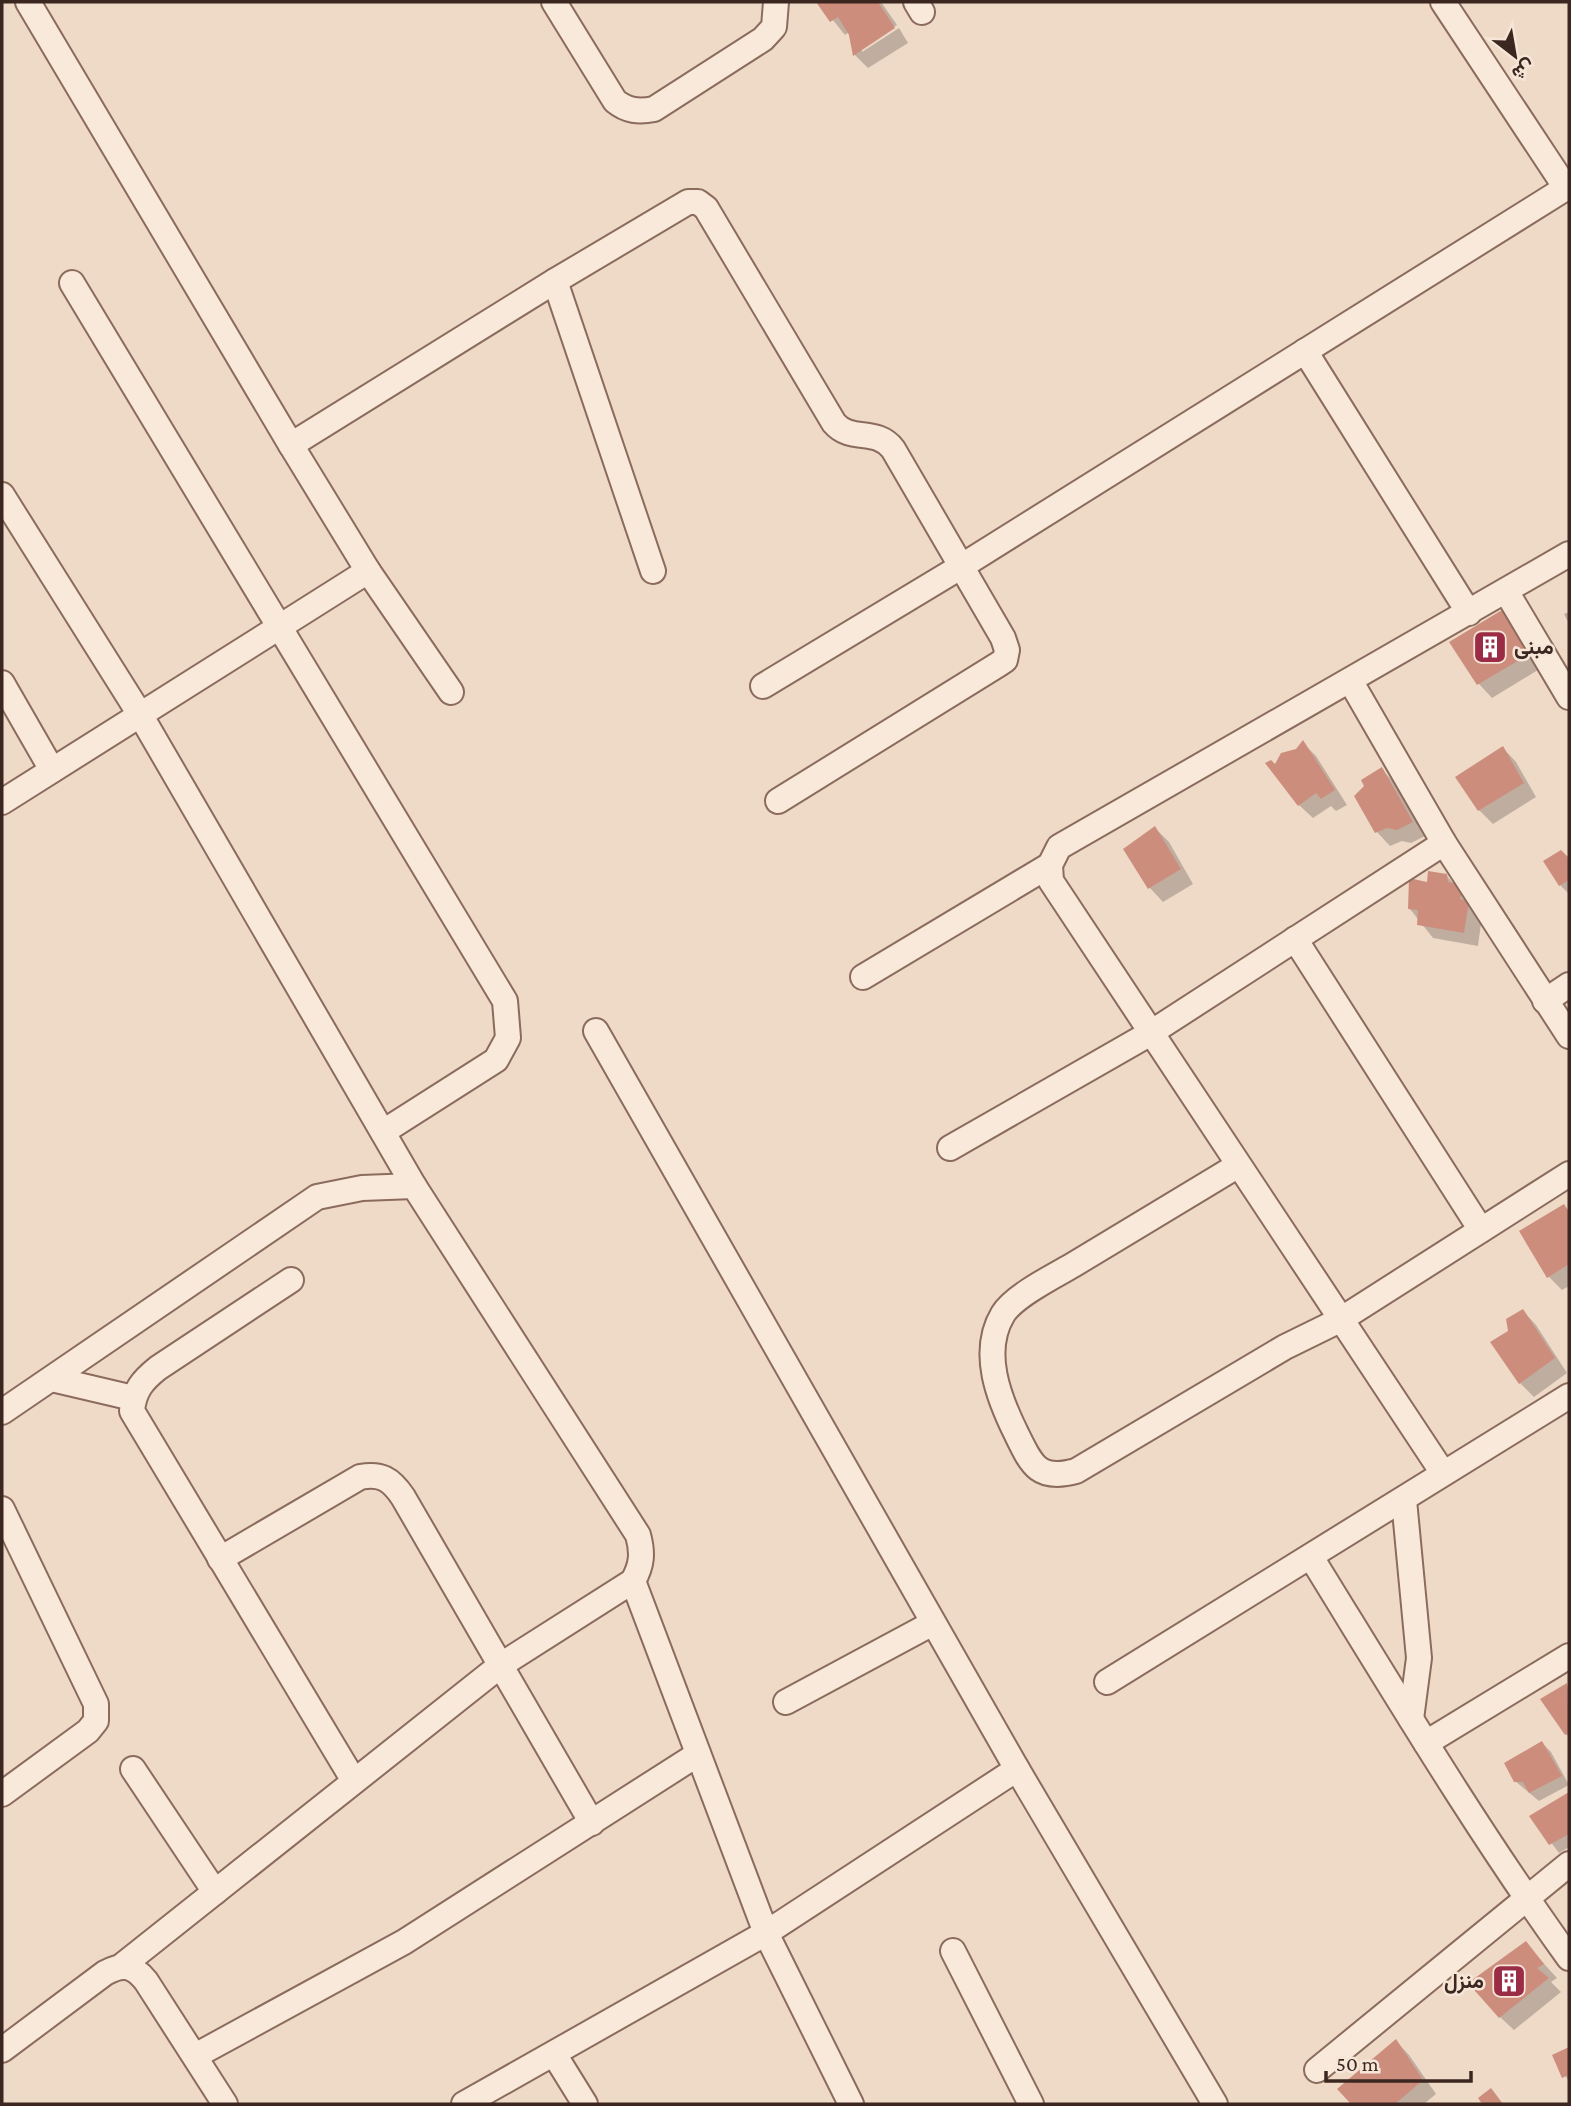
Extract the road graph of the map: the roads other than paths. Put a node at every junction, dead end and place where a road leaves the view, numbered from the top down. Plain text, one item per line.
1 (28, 2) edge
2 (554, 2) edge
3 (776, 2) edge
4 (1443, 2) edge
5 (1568, 187) edge
6 (555, 281) junction
7 (72, 283) dead end
8 (1306, 351) junction
9 (291, 445) junction
10 (2, 495) edge
11 (1569, 554) edge
12 (962, 566) junction
13 (368, 571) junction
14 (653, 571) dead end
15 (1506, 591) junction
16 (1469, 613) junction
17 (281, 625) junction
18 (1351, 682) junction
19 (2, 683) edge
20 (762, 686) dead end
21 (451, 692) dead end
22 (1569, 697) edge
23 (141, 716) junction
24 (52, 769) junction
25 (778, 801) dead end
26 (2, 802) edge
27 (1444, 843) junction
28 (1050, 865) junction
29 (1295, 939) junction
30 (863, 977) dead end
31 (1569, 985) edge
32 (1545, 1001) junction
33 (596, 1031) dead end
34 (1149, 1034) junction
35 (1569, 1036) edge
36 (383, 1132) junction
37 (950, 1148) dead end
38 (1237, 1166) junction
39 (1569, 1174) edge
40 (414, 1186) junction
41 (1481, 1230) junction
42 (291, 1280) dead end
43 (1340, 1321) junction
44 (52, 1379) junction
45 (1569, 1396) edge
46 (133, 1398) junction
47 (2, 1412) edge
48 (1443, 1473) junction
49 (1404, 1500) junction
50 (2, 1509) edge
51 (1311, 1557) junction
52 (220, 1559) junction
53 (633, 1581) junction
54 (933, 1623) junction
55 (1569, 1656) edge
56 (501, 1665) junction
57 (1107, 1682) dead end
58 (786, 1702) dead end
59 (1411, 1719) junction
60 (1426, 1743) junction
61 (698, 1754) junction
62 (133, 1769) dead end
63 (1017, 1769) junction
64 (354, 1781) junction
65 (2, 1794) edge
66 (592, 1823) junction
67 (1569, 1864) edge
68 (215, 1892) junction
69 (1527, 1899) junction
70 (766, 1933) junction
71 (953, 1951) dead end
72 (1569, 1958) edge
73 (123, 1965) junction
74 (2, 2050) edge
75 (554, 2054) junction
76 (195, 2056) junction
77 (1317, 2070) dead end
78 (225, 2104) edge
79 (464, 2104) edge
80 (586, 2104) edge
81 (851, 2104) edge
82 (1031, 2104) edge
83 (1215, 2104) edge

1 - 9 street
2 - 3 street
4 - 5 street
5 - 8 street
6 - 9 street
6 - 12 street
6 - 14 street
7 - 17 street
8 - 12 street
8 - 16 street
9 - 13 street
10 - 23 street
11 - 15 street
12 - 20 street
12 - 25 street
13 - 17 street
13 - 21 street
15 - 16 street
15 - 22 street
16 - 18 street
17 - 23 street
17 - 36 street
18 - 27 street
18 - 28 street
19 - 24 street
23 - 24 street
23 - 36 street
24 - 26 street
27 - 29 street
27 - 32 street
28 - 30 street
28 - 34 street
29 - 34 street
29 - 41 street
31 - 32 street
32 - 35 street
33 - 54 street
34 - 37 street
34 - 38 street
36 - 40 street
38 - 43 street
38 - 43 street
39 - 41 street
40 - 44 street
40 - 53 street
41 - 43 street
42 - 46 street
43 - 48 street
44 - 46 street
44 - 47 street
45 - 48 street
46 - 52 street
48 - 49 street
49 - 51 street
49 - 59 street
50 - 65 street
51 - 57 street
51 - 59 street
52 - 56 street
52 - 64 street
53 - 56 street
53 - 61 street
54 - 58 street
54 - 63 street
55 - 60 street
56 - 64 street
56 - 66 street
59 - 60 street
60 - 69 street
61 - 66 street
61 - 70 street
62 - 68 street
63 - 70 street
63 - 83 street
64 - 68 street
66 - 76 street
67 - 69 street
68 - 73 street
69 - 72 street
69 - 77 street
70 - 75 street
70 - 81 street
71 - 82 street
73 - 74 street
73 - 76 street
75 - 79 street
75 - 80 street
76 - 78 street

